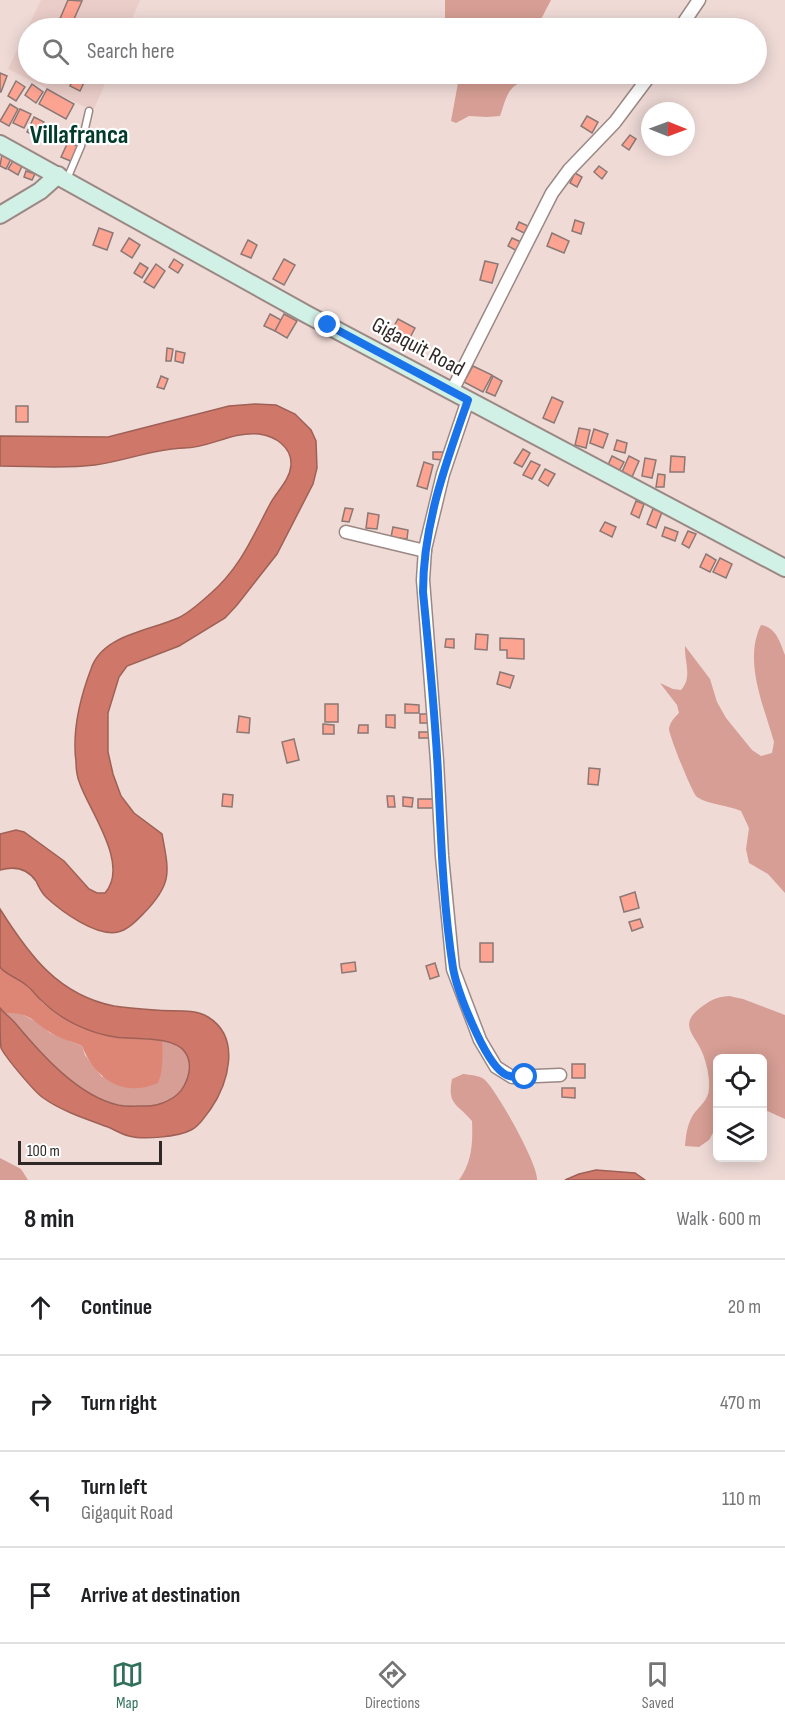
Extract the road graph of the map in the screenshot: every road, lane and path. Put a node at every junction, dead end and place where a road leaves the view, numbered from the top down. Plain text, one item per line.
1 (699, 0) edge
2 (687, 18) edge
3 (644, 84) edge
4 (89, 111) dead end
5 (0, 144) edge
6 (62, 178) junction
7 (0, 215) edge
8 (453, 391) junction
9 (468, 400) junction
10 (346, 532) dead end
11 (425, 551) junction
12 (785, 568) edge
13 (560, 1075) dead end

1 - 2 street
3 - 8 street
4 - 6 lane
5 - 6 main road, Gigaquit Road
6 - 7 main road
6 - 8 main road, Gigaquit Road
8 - 9 main road, Gigaquit Road
9 - 11 street
9 - 12 main road, Gigaquit Road
10 - 11 street
11 - 13 street

